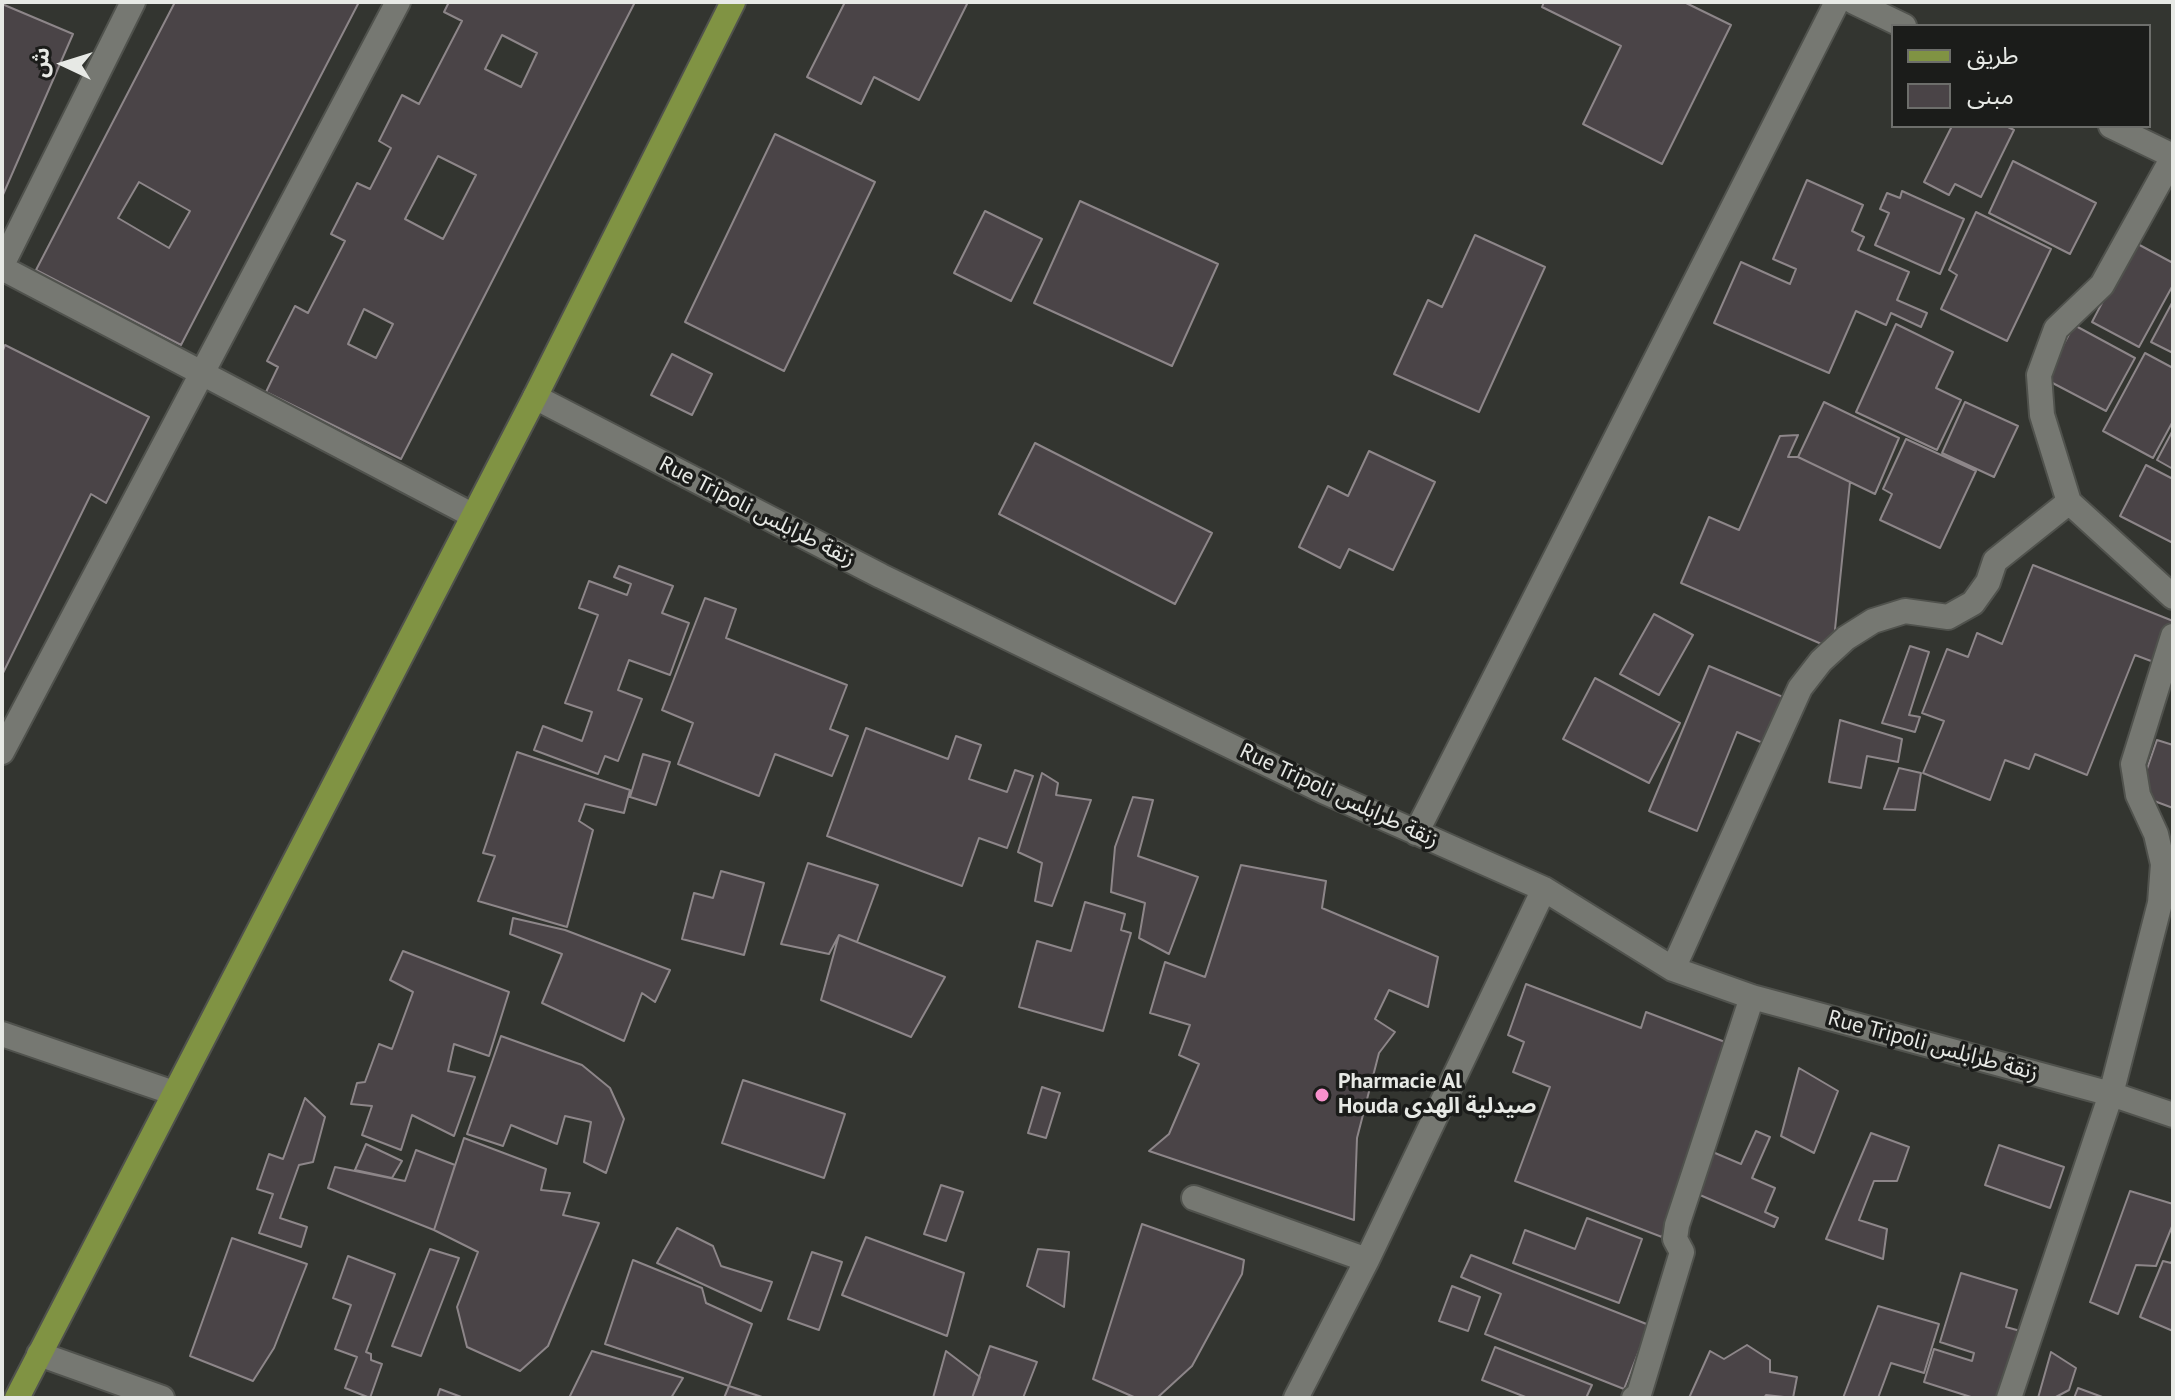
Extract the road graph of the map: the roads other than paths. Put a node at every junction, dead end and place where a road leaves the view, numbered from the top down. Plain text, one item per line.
1 (133, 2) edge
2 (398, 2) edge
3 (733, 2) edge
4 (1837, 2) edge
5 (1854, 2) edge
6 (1900, 24) edge
7 (2115, 128) edge
8 (2173, 156) edge
9 (2, 266) edge
10 (204, 375) junction
11 (535, 397) junction
12 (2069, 502) junction
13 (472, 515) junction
14 (2173, 597) edge
15 (2173, 636) edge
16 (2, 752) edge
17 (1416, 833) junction
18 (1544, 889) junction
19 (1673, 969) junction
20 (1752, 997) junction
21 (2, 1034) edge
22 (174, 1093) junction
23 (2111, 1094) junction
24 (2173, 1115) edge
25 (1194, 1198) dead end
26 (1367, 1260) junction
27 (39, 1354) junction
28 (17, 1398) edge
29 (162, 1398) edge
30 (1296, 1398) edge
31 (1634, 1398) edge
32 (2009, 1398) edge

1 - 9 street
2 - 10 street
3 - 11 main road
4 - 17 street
5 - 6 street
7 - 8 street
8 - 12 street
9 - 10 street
10 - 13 street
10 - 16 street
11 - 13 main road
11 - 17 street, Rue Tripoli زنقة طرابلس
12 - 14 street
12 - 19 street
13 - 22 main road
15 - 23 street
17 - 18 street, Rue Tripoli زنقة طرابلس
18 - 19 street, Rue Tripoli زنقة طرابلس
18 - 26 street
19 - 20 street, Rue Tripoli زنقة طرابلس
20 - 23 street, Rue Tripoli زنقة طرابلس
20 - 31 street
21 - 22 street
22 - 27 main road
23 - 24 street, Rue Tripoli زنقة طرابلس
23 - 32 street
25 - 26 street
26 - 30 street
27 - 28 main road
27 - 29 street

